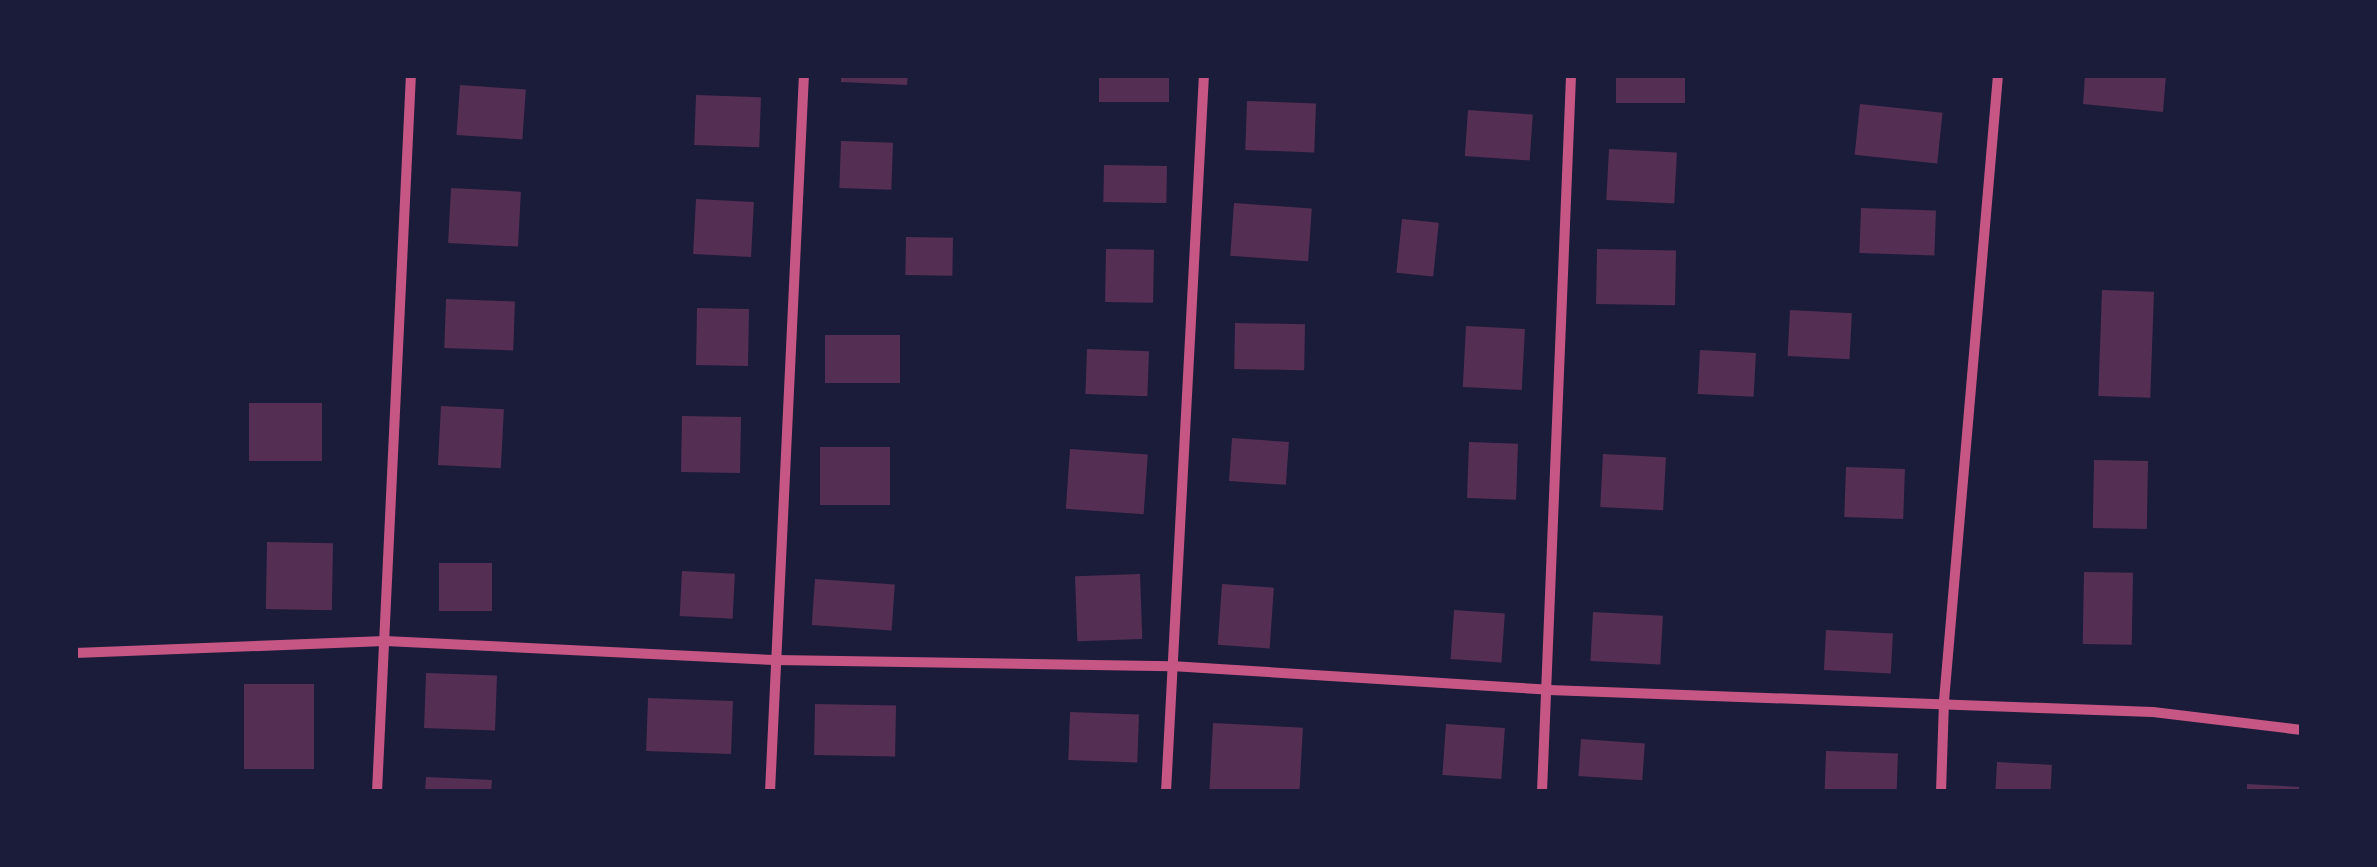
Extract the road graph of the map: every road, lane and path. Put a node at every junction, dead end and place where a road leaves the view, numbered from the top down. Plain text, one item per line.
1 (411, 75) edge
2 (804, 75) edge
3 (1204, 75) edge
4 (1572, 75) edge
5 (1998, 75) edge
6 (385, 641) junction
7 (75, 653) edge
8 (775, 660) junction
9 (1171, 666) junction
10 (1549, 690) junction
11 (1944, 701) junction
12 (2302, 730) edge
13 (377, 792) edge
14 (770, 792) edge
15 (1166, 792) edge
16 (1542, 792) edge
17 (1940, 792) edge

1 - 6 street
2 - 8 street
3 - 9 street
4 - 10 street
5 - 11 street
6 - 7 street
6 - 8 street
6 - 13 street
8 - 9 street
8 - 14 street
9 - 10 street
9 - 15 street
10 - 11 street
10 - 16 street
11 - 12 street
11 - 17 street

